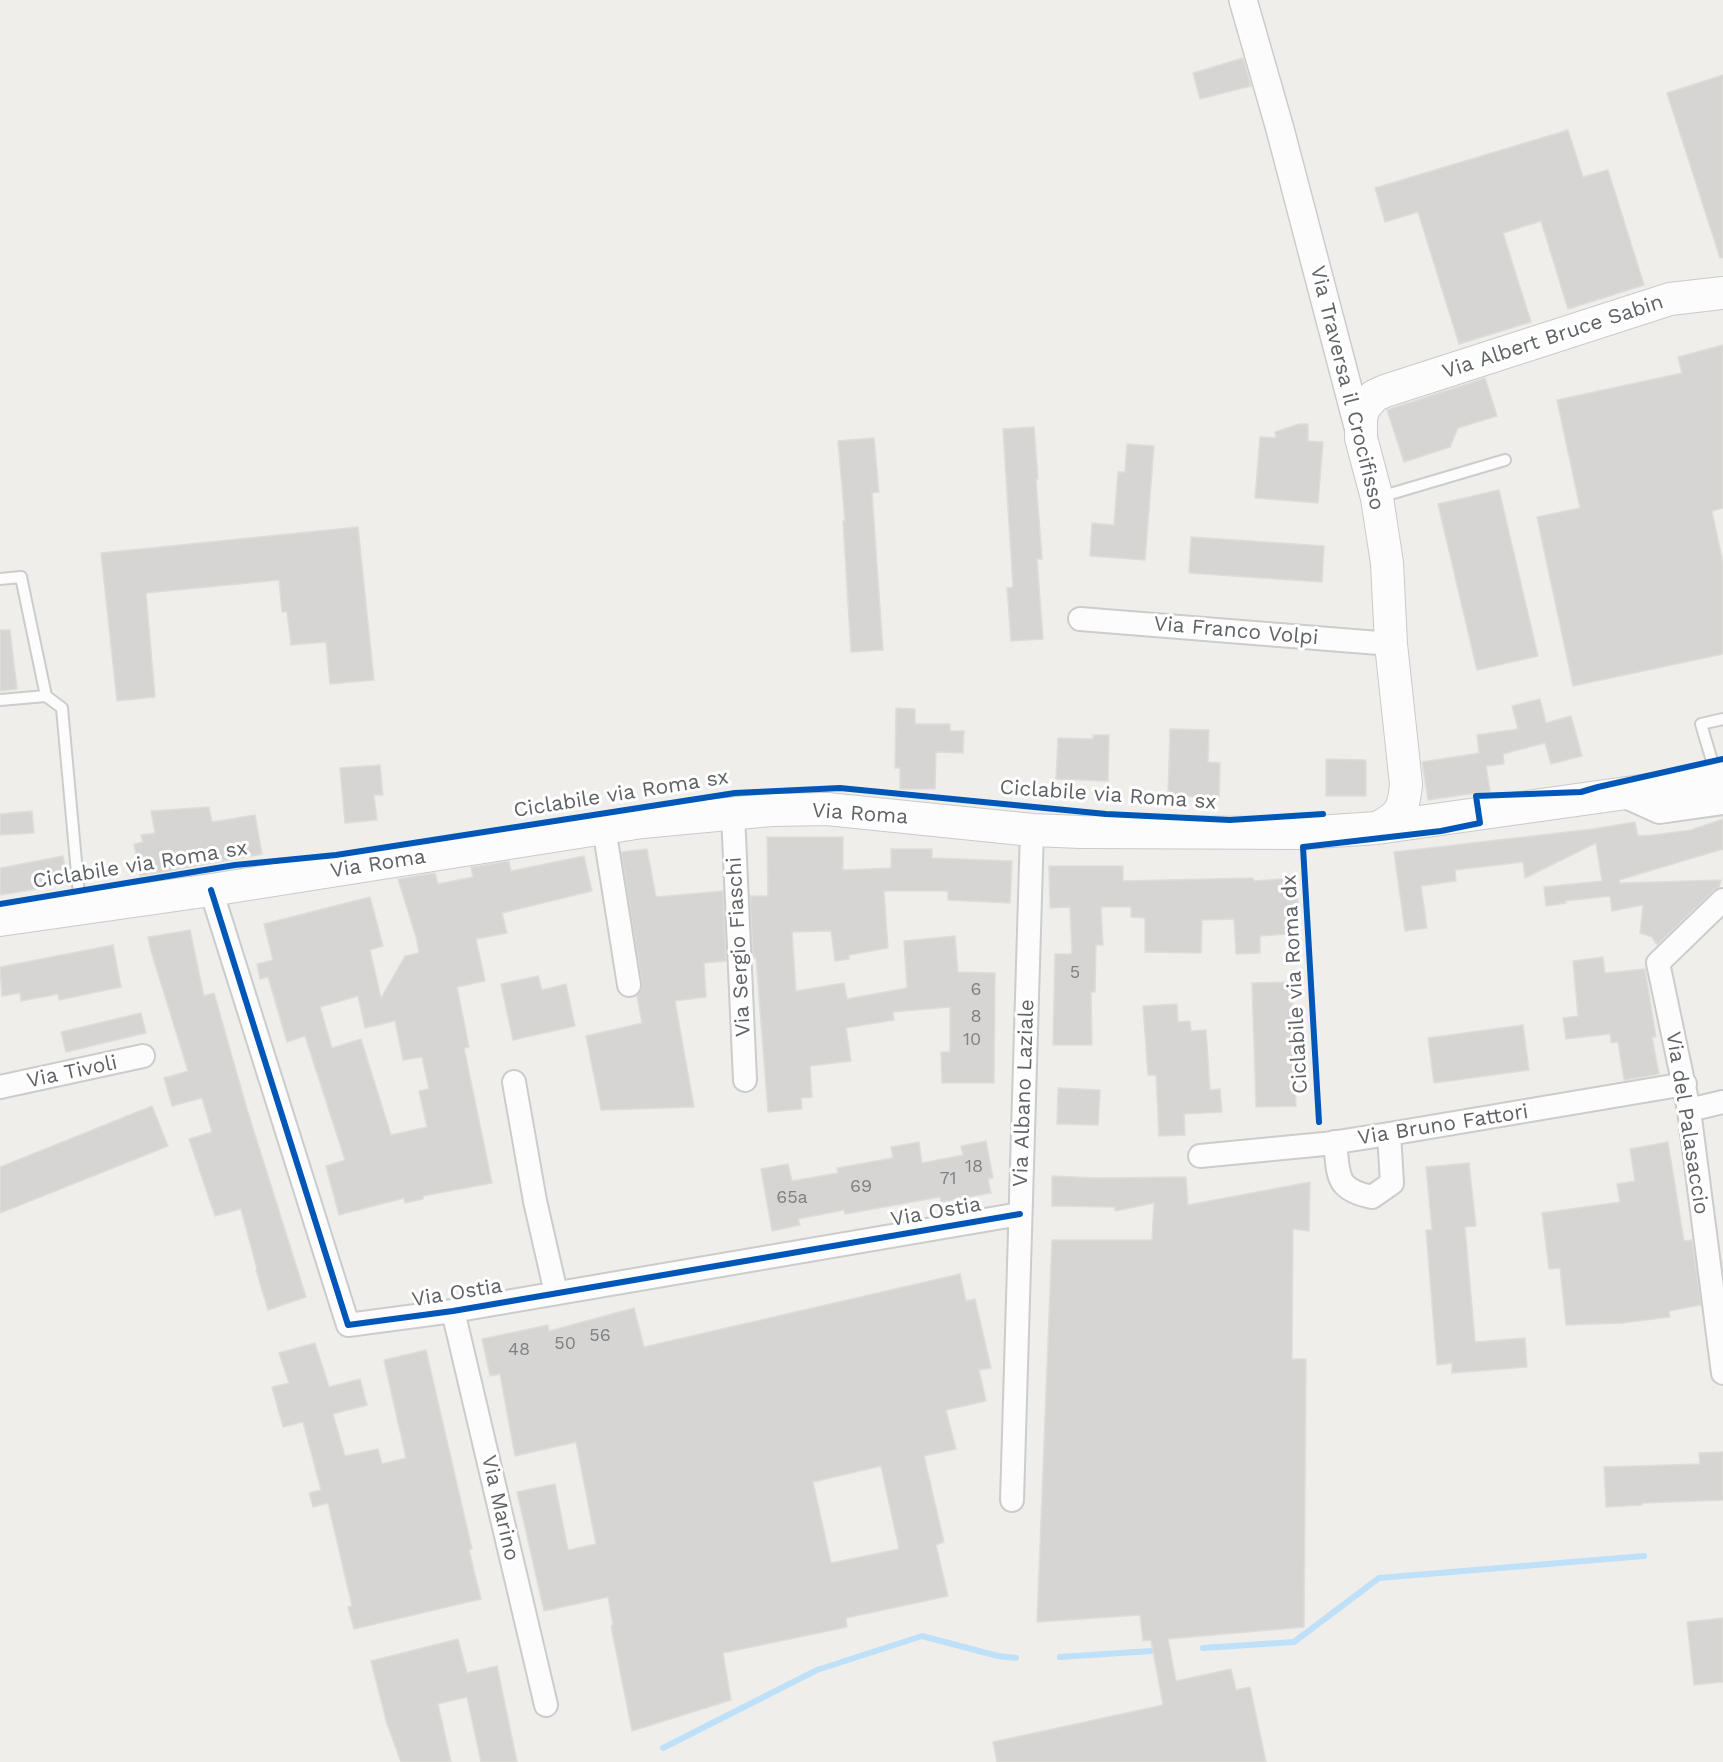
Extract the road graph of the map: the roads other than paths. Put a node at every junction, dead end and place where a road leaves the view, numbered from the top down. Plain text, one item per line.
1 (1243, 0) edge
2 (1723, 294) edge
3 (1341, 359) junction
4 (1385, 391) junction
5 (1361, 438) junction
6 (1505, 460) dead end
7 (1377, 498) junction
8 (0, 579) edge
9 (1080, 619) dead end
10 (1391, 644) junction
11 (46, 696) junction
12 (0, 700) edge
13 (1723, 719) edge
14 (1406, 784) junction
15 (1722, 785) edge
16 (733, 814) junction
17 (1447, 818) junction
18 (604, 828) junction
19 (1377, 828) junction
20 (1032, 830) junction
21 (212, 890) junction
22 (1723, 900) edge
23 (80, 909) junction
24 (0, 920) edge
25 (628, 985) dead end
26 (143, 1056) dead end
27 (745, 1080) dead end
28 (514, 1082) dead end
29 (1685, 1084) junction
30 (0, 1087) edge
31 (1723, 1102) edge
32 (1689, 1110) junction
33 (1389, 1134) junction
34 (1335, 1142) junction
35 (1200, 1156) dead end
36 (1020, 1214) junction
37 (556, 1293) junction
38 (453, 1311) junction
39 (1723, 1373) edge
40 (1012, 1500) dead end
41 (546, 1706) dead end

1 - 3 street, Via Traversa il Crocifisso
2 - 4 main road, Via Albert Bruce Sabin
3 - 4 street
3 - 5 street, Via Traversa il Crocifisso
4 - 5 main road, Via Albert Bruce Sabin
5 - 7 main road, Via Traversa il Crocifisso
6 - 7 lane
7 - 10 main road, Via Traversa il Crocifisso
8 - 11 lane
9 - 10 street, Via Franco Volpi
10 - 14 main road, Via Traversa il Crocifisso
11 - 12 lane
11 - 23 lane
13 - 15 lane
14 - 17 main road, Via Traversa il Crocifisso
14 - 19 main road, Via Traversa il Crocifisso
15 - 17 main road, Via Roma
16 - 18 main road, Via Roma
16 - 20 main road, Via Roma
16 - 27 street, Via Sergio Fiaschi
17 - 19 main road, Via Roma
18 - 21 main road, Via Roma
18 - 25 street
19 - 20 main road, Via Roma
20 - 36 street, Via Albano Laziale
21 - 23 main road, Via Roma
21 - 38 street, Via Ostia
22 - 29 street, Via del Palasaccio
23 - 24 main road, Via Roma
26 - 30 street, Via Tivoli
28 - 37 street
29 - 32 street, Via del Palasaccio
29 - 33 street, Via Bruno Fattori
31 - 32 street
32 - 39 street, Via del Palasaccio
33 - 34 street, Via Bruno Fattori
33 - 34 street
34 - 35 street, Via Bruno Fattori
36 - 37 street, Via Ostia
36 - 40 street, Via Albano Laziale
37 - 38 street, Via Ostia
38 - 41 street, Via Marino

